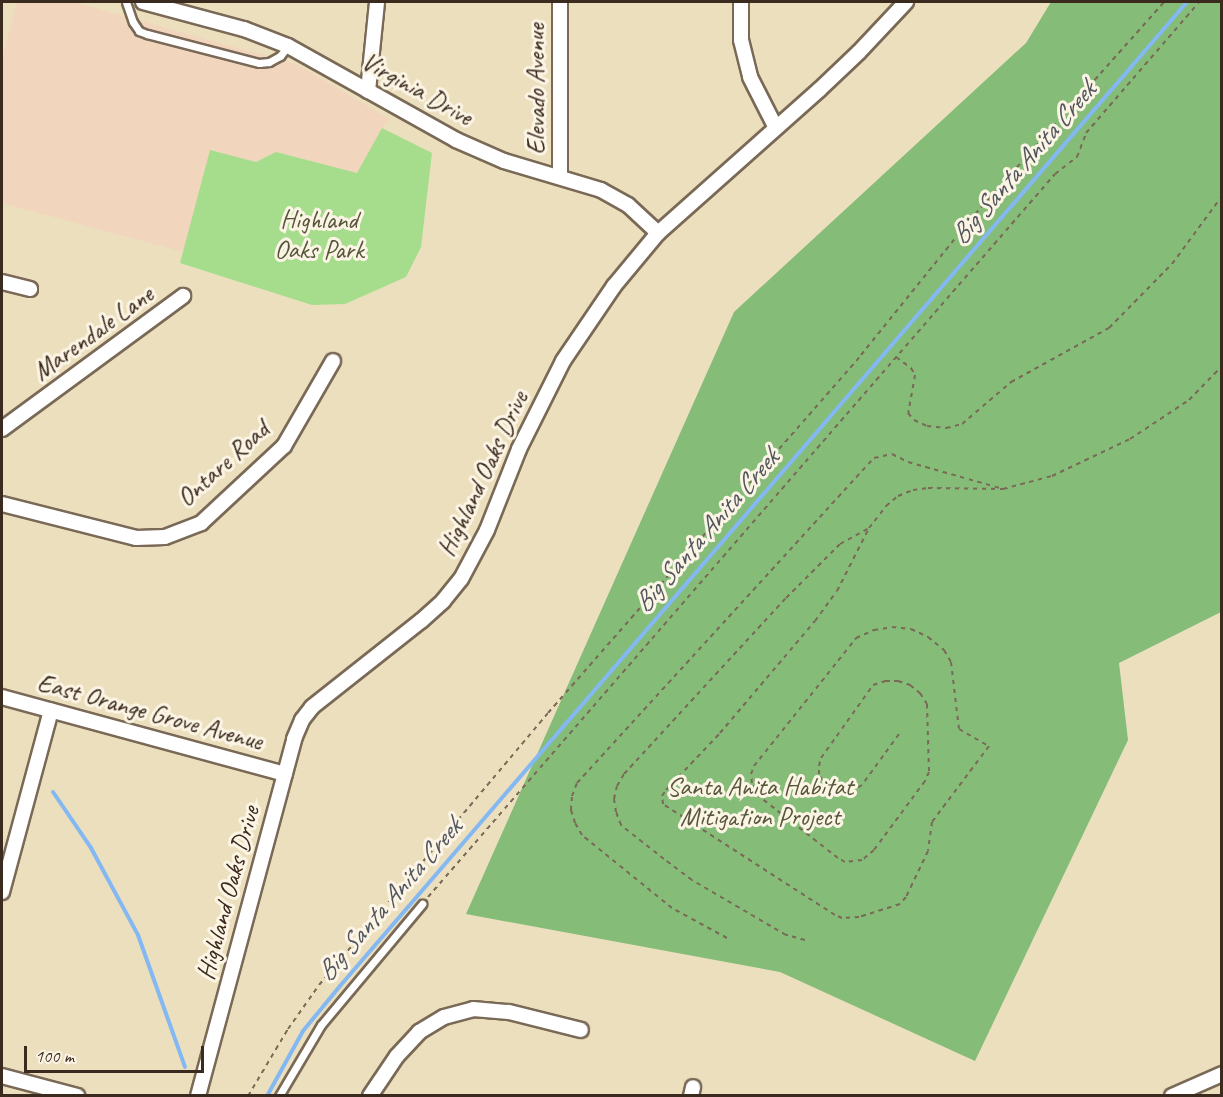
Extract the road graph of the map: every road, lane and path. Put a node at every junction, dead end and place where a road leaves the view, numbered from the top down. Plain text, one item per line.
1 (126, 2) edge
2 (143, 2) edge
3 (377, 2) edge
4 (560, 2) edge
5 (741, 2) edge
6 (906, 2) edge
7 (1164, 2) edge
8 (1199, 2) edge
9 (182, 6) edge
10 (288, 46) junction
11 (368, 91) junction
12 (775, 126) junction
13 (560, 176) junction
14 (1221, 196) edge
15 (658, 233) junction
16 (2, 282) edge
17 (30, 289) dead end
18 (183, 296) dead end
19 (896, 357) junction
20 (333, 361) dead end
21 (1221, 366) edge
22 (2, 429) edge
23 (1003, 489) junction
24 (2, 504) edge
25 (869, 528) junction
26 (2, 697) edge
27 (51, 711) junction
28 (900, 734) dead end
29 (285, 774) junction
30 (2, 892) edge
31 (422, 904) joint
32 (727, 938) dead end
33 (805, 940) dead end
34 (581, 1030) dead end
35 (1221, 1074) edge
36 (2, 1076) edge
37 (78, 1095) edge
38 (198, 1095) edge
39 (248, 1095) edge
40 (279, 1095) edge
41 (370, 1095) edge
42 (1172, 1095) edge

1 - 10 lane
2 - 9 street, Virginia Drive
3 - 11 street
4 - 13 street, Elevado Avenue
5 - 12 street
6 - 12 street, Highland Oaks Drive
7 - 39 path
8 - 19 path
9 - 10 street, Virginia Drive
10 - 11 street, Virginia Drive
11 - 13 street, Virginia Drive
12 - 15 street, Highland Oaks Drive
13 - 15 street, Virginia Drive
14 - 19 path
15 - 29 street, Highland Oaks Drive
16 - 17 street
18 - 22 street, Marendale Lane
19 - 31 path
20 - 24 street, Ontare Road
21 - 23 path
23 - 25 path
23 - 32 path
25 - 28 path
25 - 33 path
26 - 27 street, East Orange Grove Avenue
27 - 29 street, East Orange Grove Avenue
27 - 30 street
29 - 38 street, Highland Oaks Drive
31 - 40 lane
34 - 41 street
35 - 42 street
36 - 37 street

